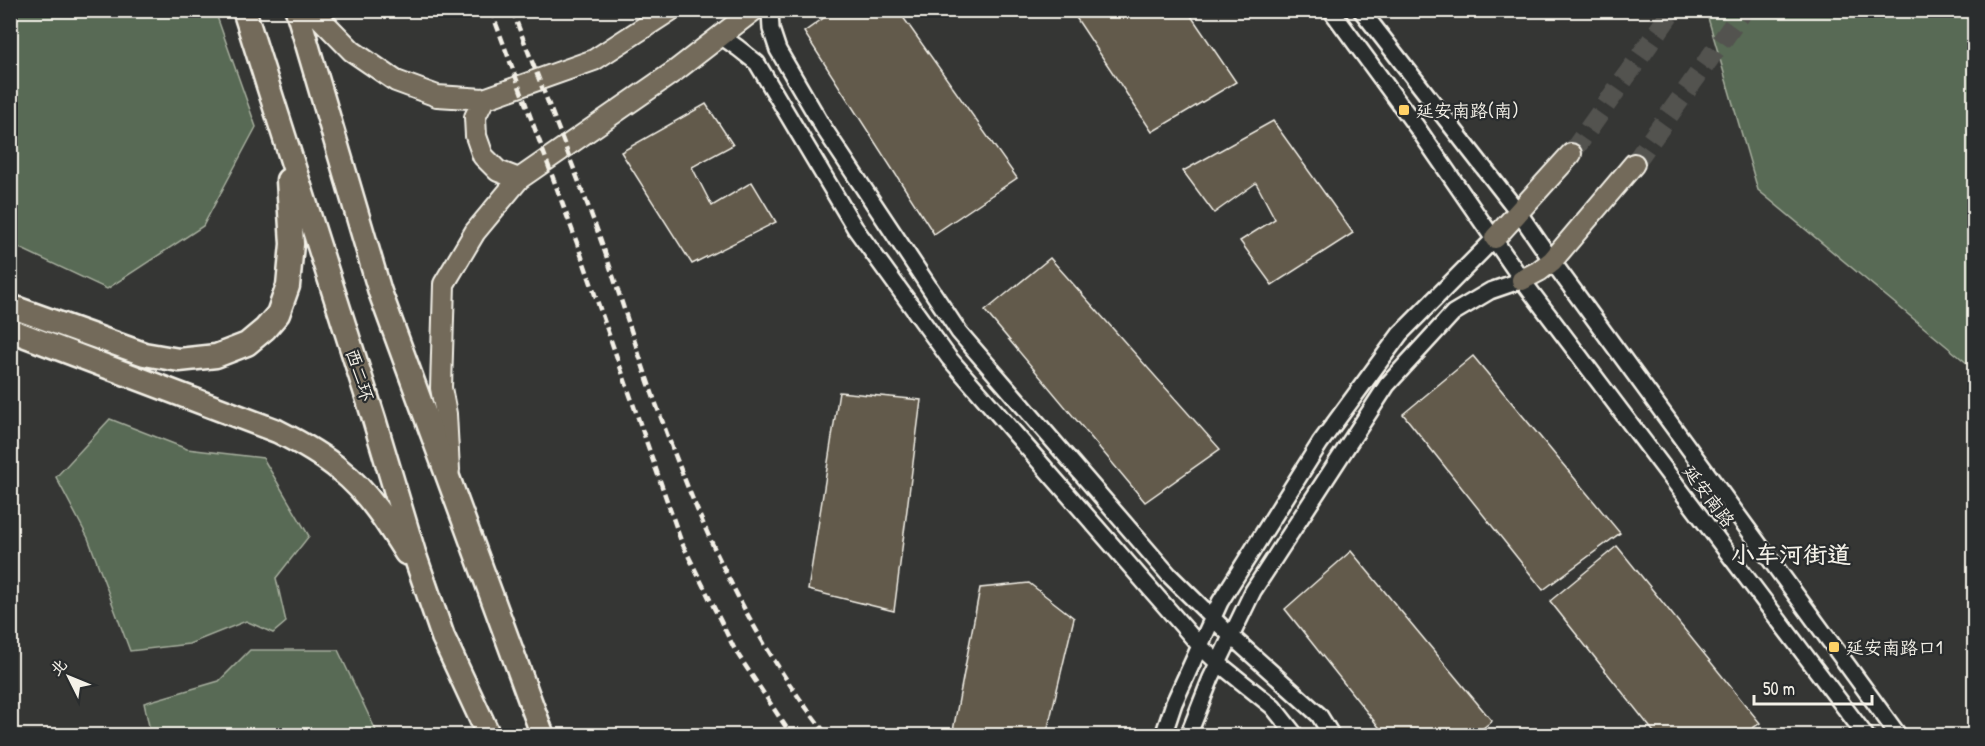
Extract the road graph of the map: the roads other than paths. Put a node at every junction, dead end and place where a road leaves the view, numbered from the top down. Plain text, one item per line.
1 (243, 10) edge
2 (297, 10) edge
3 (312, 10) edge
4 (671, 10) edge
5 (754, 10) edge
6 (770, 10) edge
7 (1331, 10) edge
8 (1361, 10) edge
9 (721, 36) junction
10 (484, 99) junction
11 (286, 146) junction
12 (1571, 154) tunnel mouth
13 (1634, 164) tunnel mouth
14 (519, 180) junction
15 (1519, 213) junction
16 (1495, 238) junction
17 (1552, 261) junction
18 (1522, 280) junction
19 (10, 306) edge
20 (10, 330) edge
21 (450, 482) junction
22 (424, 583) junction
23 (1212, 617) junction
24 (1231, 636) junction
25 (1200, 646) junction
26 (1218, 663) junction
27 (489, 735) edge
28 (543, 735) edge
29 (1163, 735) edge
30 (1188, 735) edge
31 (1296, 735) edge
32 (1332, 735) edge
33 (1866, 735) edge
34 (1899, 735) edge

1 - 11 highway, 西二环
2 - 21 highway
3 - 10 main road
4 - 10 main road
5 - 9 main road
6 - 23 street
7 - 16 street, 延安南路
8 - 15 street
9 - 14 main road
9 - 25 street
10 - 14 main road
11 - 19 highway
11 - 22 highway, 西二环
12 - 15 main road
13 - 17 main road
14 - 21 main road
15 - 16 main road
15 - 17 street
16 - 18 street, 延安南路
16 - 23 street
17 - 18 main road
17 - 34 street
18 - 24 street
18 - 33 street, 延安南路
20 - 22 highway
21 - 28 highway
22 - 27 highway, 西二环
23 - 24 street
23 - 25 street
24 - 26 street
24 - 32 street
25 - 26 street
25 - 29 street
26 - 30 street
26 - 31 street

